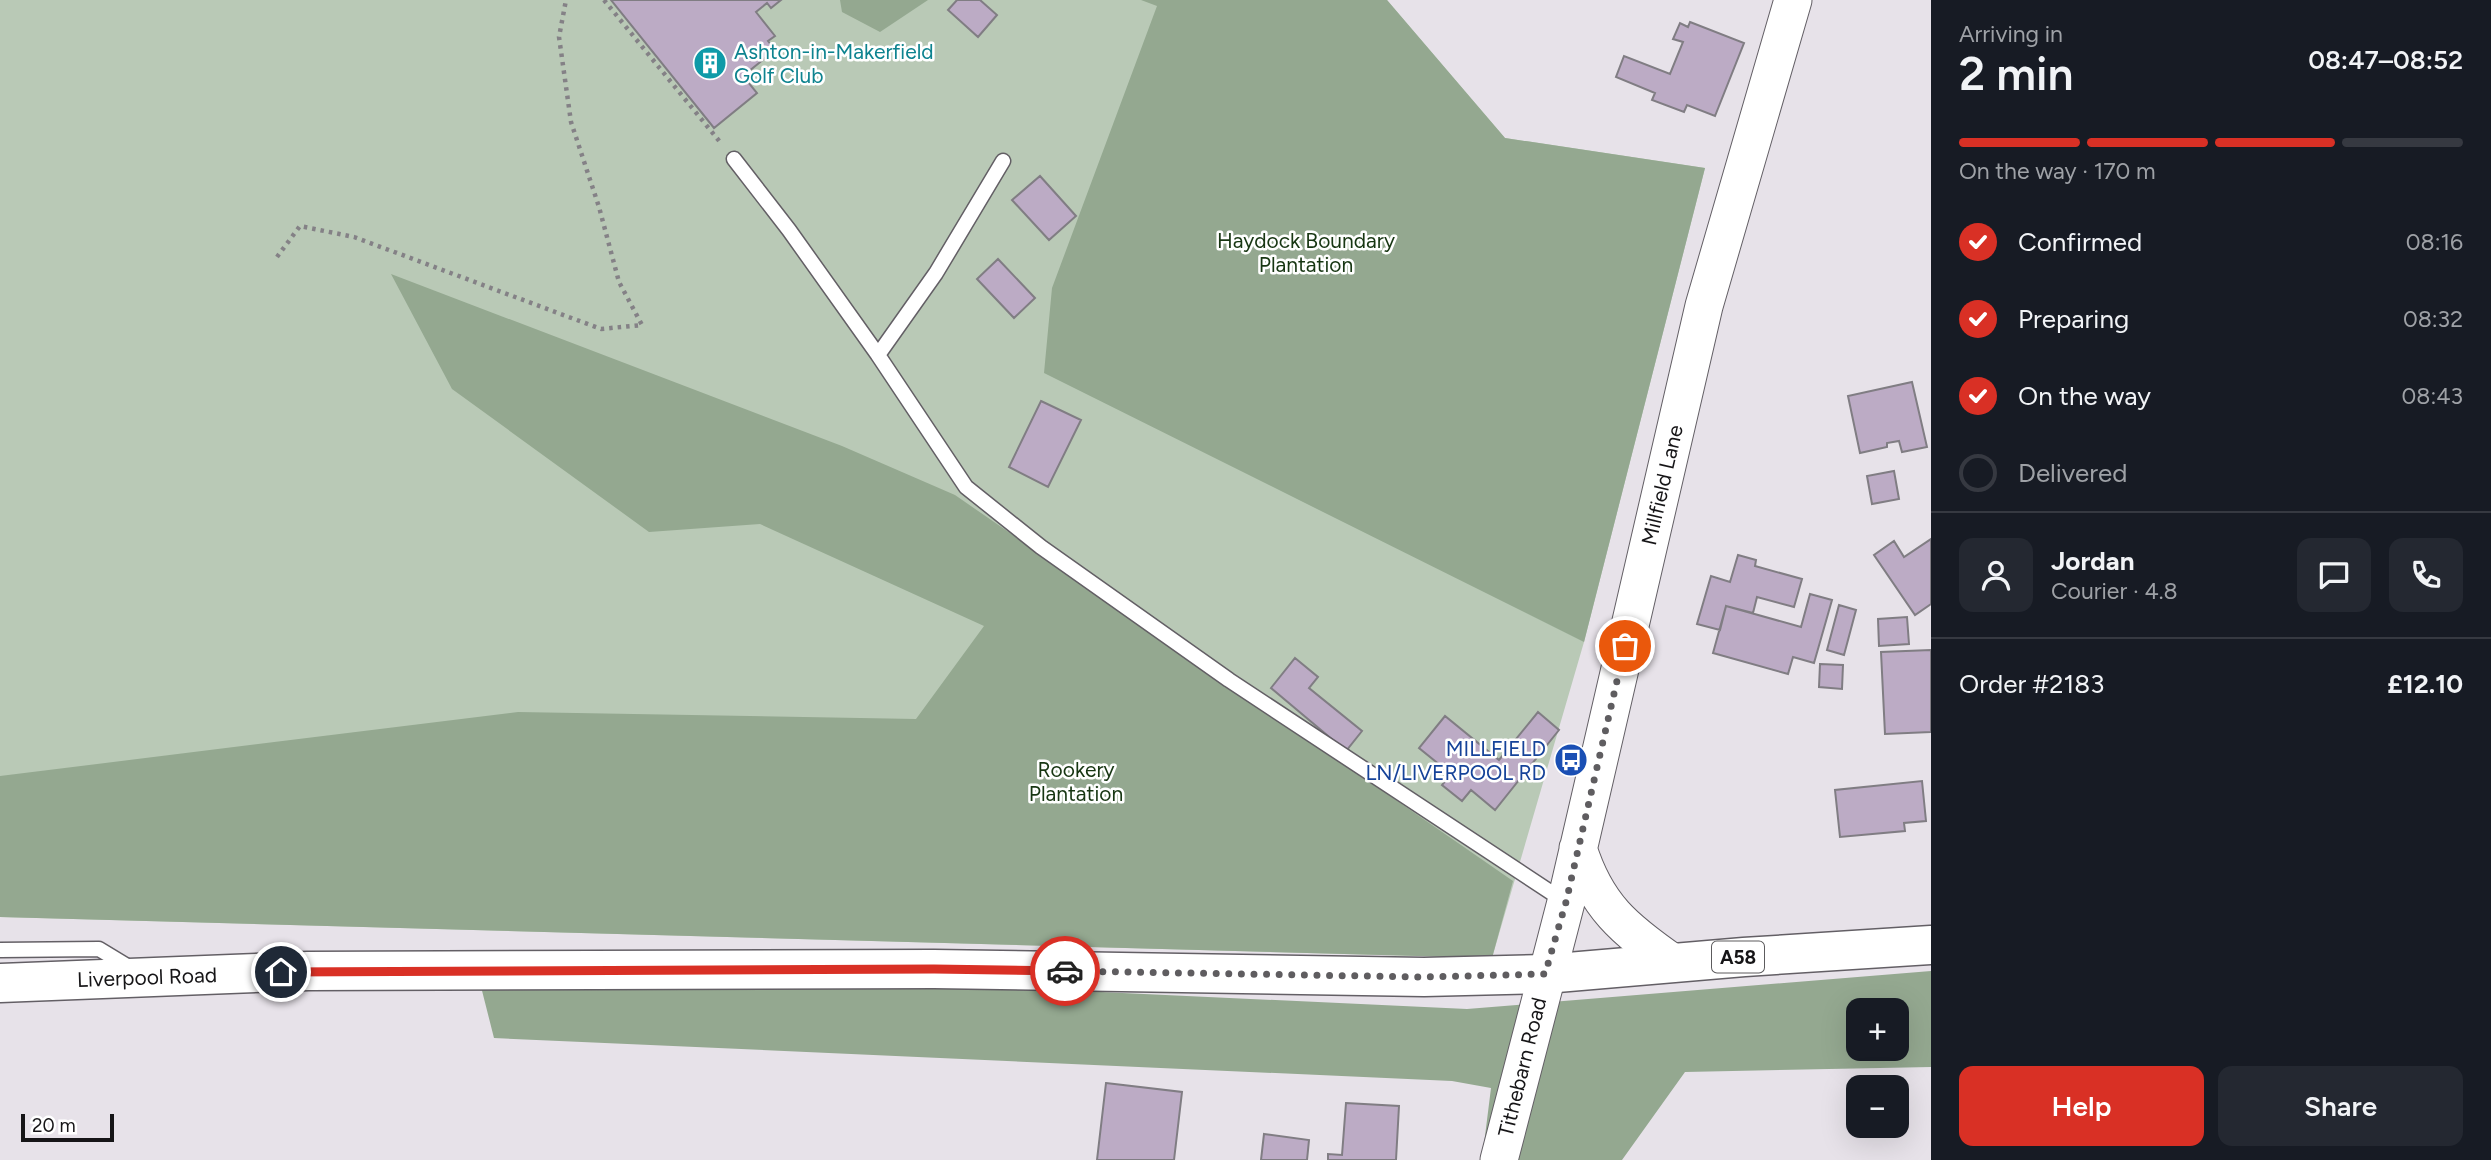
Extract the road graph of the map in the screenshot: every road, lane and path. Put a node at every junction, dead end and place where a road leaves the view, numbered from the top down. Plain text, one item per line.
1 (566, 0) edge
2 (604, 0) edge
3 (1793, 0) edge
4 (734, 159) joint
5 (1003, 161) dead end
6 (278, 257) dead end
7 (878, 355) junction
8 (1578, 848) junction
9 (1566, 902) junction
10 (1931, 945) edge
11 (0, 950) edge
12 (1673, 962) junction
13 (1545, 974) junction
14 (145, 977) junction
15 (0, 983) edge
16 (1499, 1160) edge

1 - 6 path
2 - 4 path
3 - 8 street, Millfield Lane
4 - 7 lane
5 - 7 lane
7 - 9 lane
8 - 9 street, Millfield Lane
8 - 12 street
9 - 13 street, Millfield Lane
10 - 12 highway, Liverpool Road / A58
11 - 14 lane
12 - 13 highway, Liverpool Road / A58
13 - 14 highway, Liverpool Road / A58
13 - 16 street, Tithebarn Road
14 - 15 highway, Liverpool Road / A58

